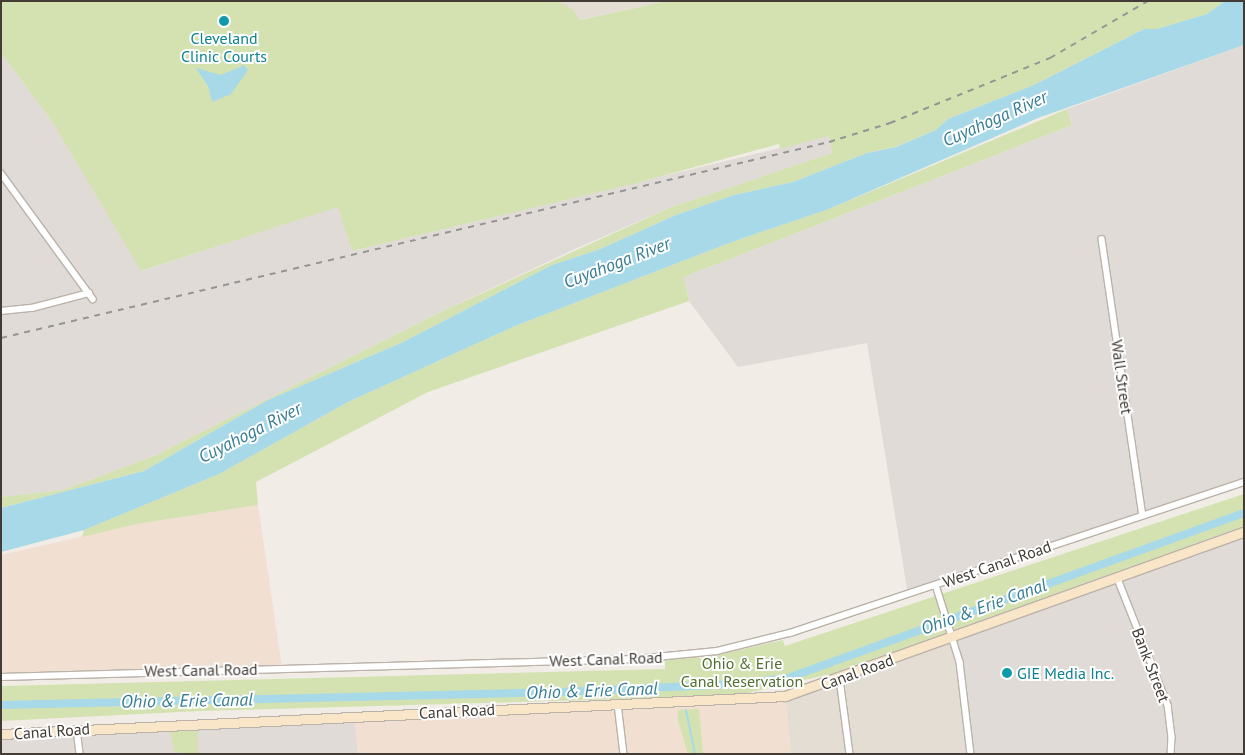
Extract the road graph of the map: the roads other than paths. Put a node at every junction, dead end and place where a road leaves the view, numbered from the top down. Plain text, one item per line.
1 (1, 172) edge
2 (1102, 239) dead end
3 (89, 294) junction
4 (93, 299) dead end
5 (1, 311) edge
6 (1244, 482) edge
7 (1143, 514) junction
8 (1244, 532) edge
9 (1118, 579) junction
10 (936, 585) junction
11 (953, 632) junction
12 (1, 676) edge
13 (840, 679) junction
14 (618, 704) junction
15 (78, 729) junction
16 (1, 734) edge
17 (80, 754) edge
18 (624, 754) edge
19 (850, 754) edge
20 (971, 754) edge
21 (1171, 754) edge

1 - 3 street
2 - 7 street, Wall Street
3 - 4 street
3 - 5 street
6 - 7 street, West Canal Road
7 - 10 street, West Canal Road
8 - 9 main road, Canal Road
9 - 11 main road, Canal Road
9 - 21 street, Bank Street
10 - 11 street
10 - 12 street, West Canal Road
11 - 13 main road, Canal Road
11 - 20 street
13 - 14 main road, Canal Road
13 - 19 street
14 - 15 main road, Canal Road
14 - 18 street
15 - 16 main road, Canal Road
15 - 17 street

